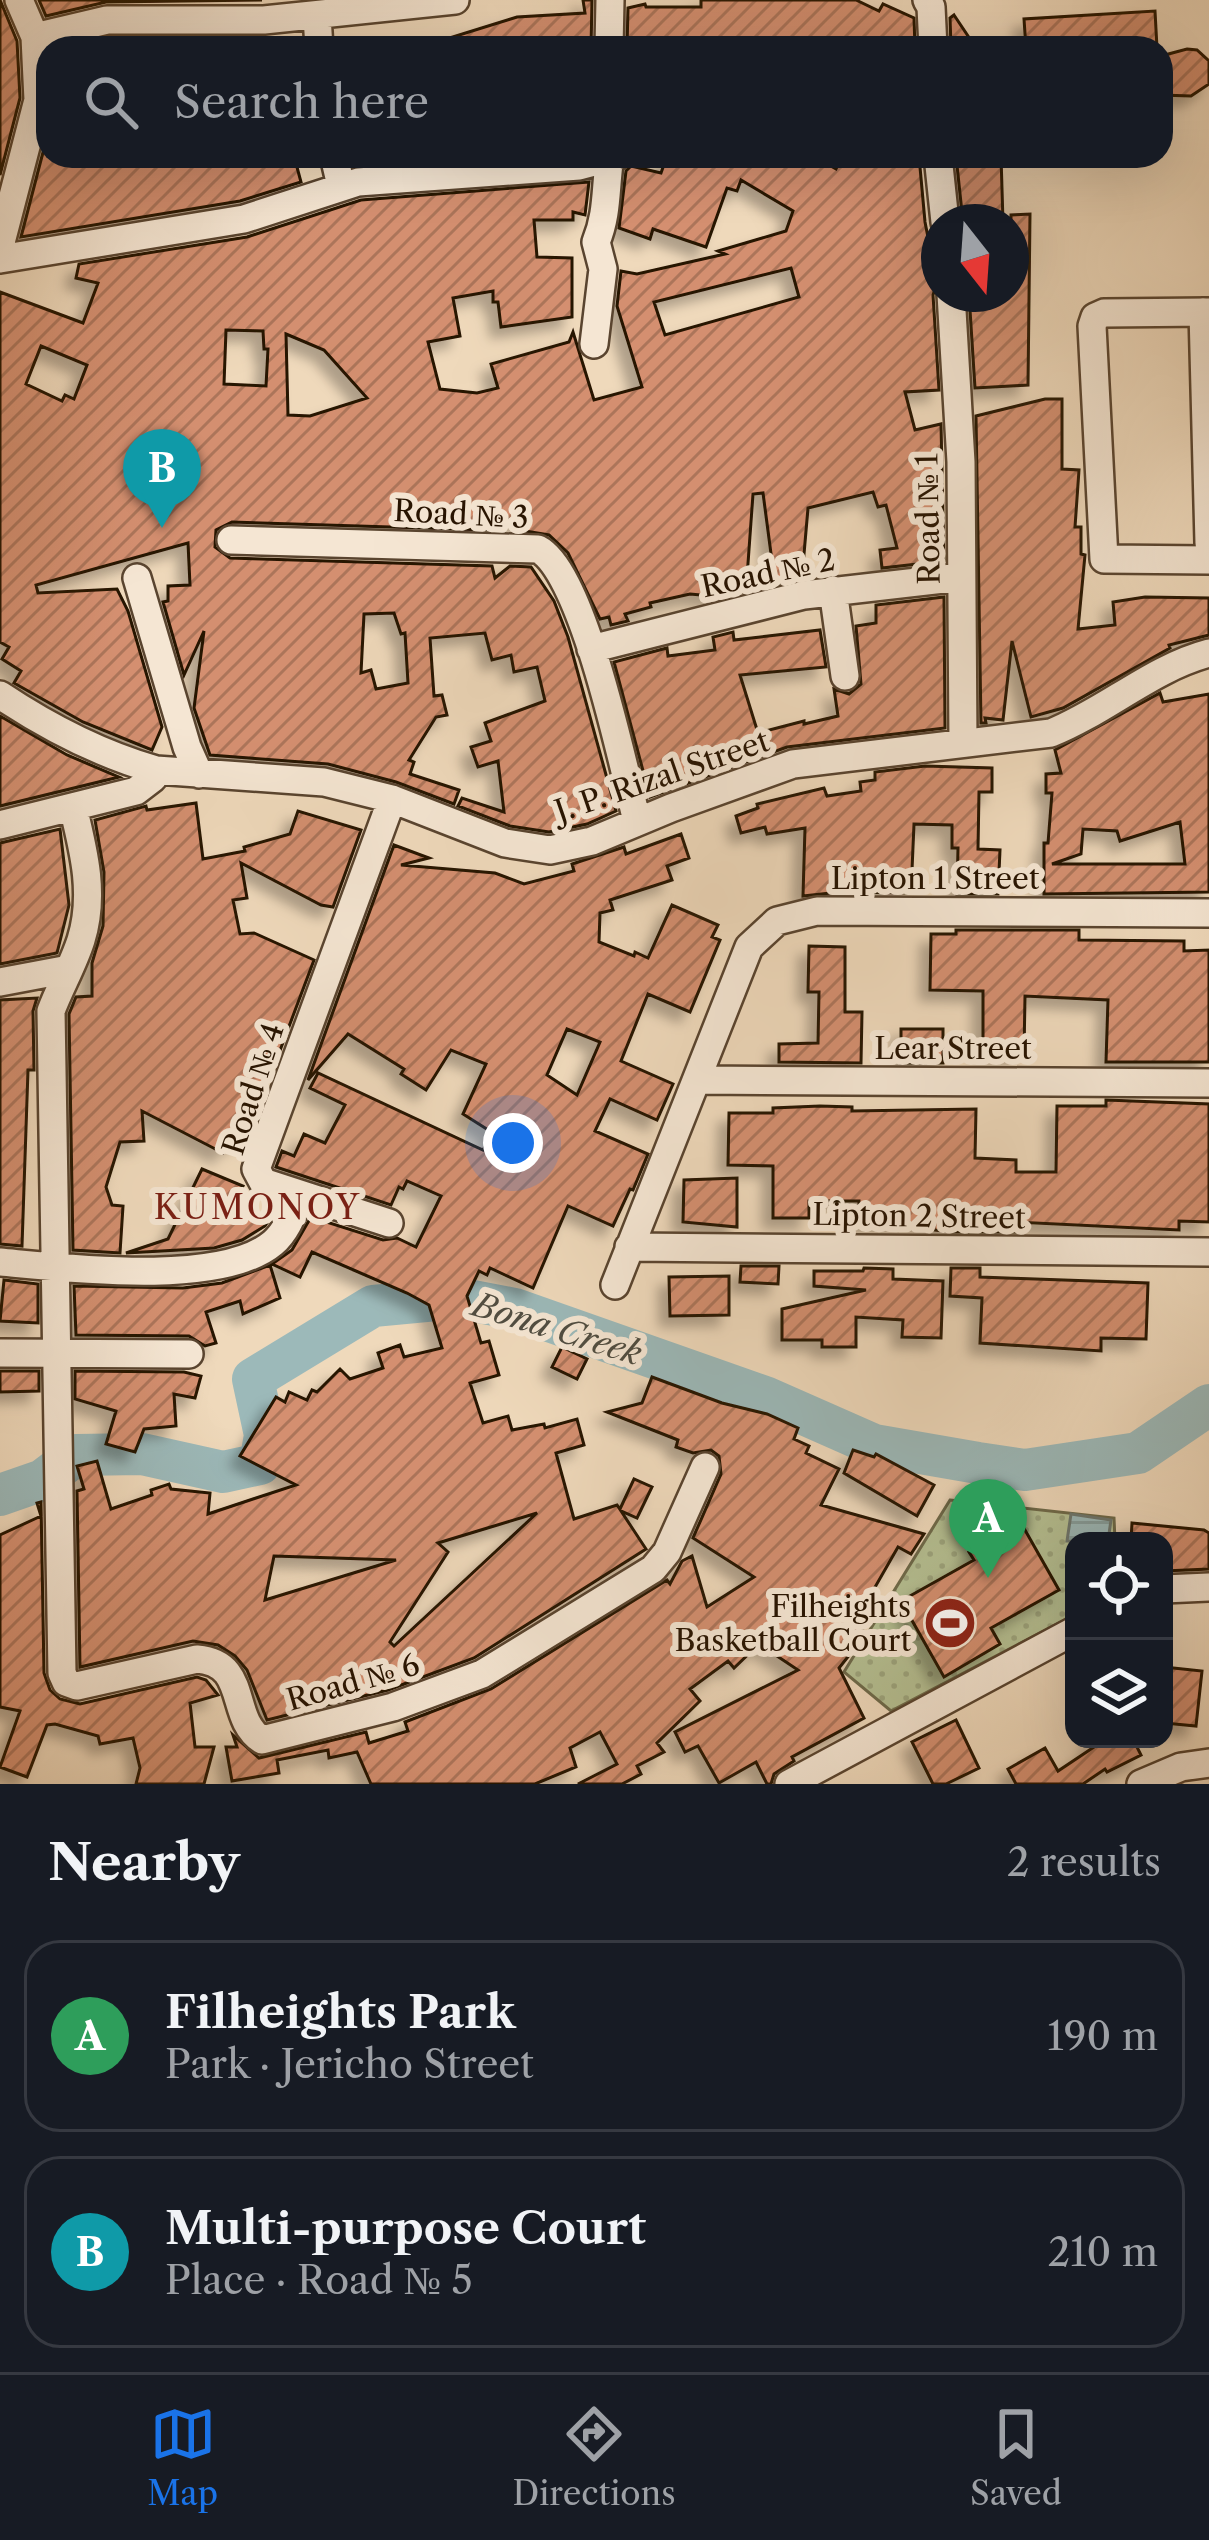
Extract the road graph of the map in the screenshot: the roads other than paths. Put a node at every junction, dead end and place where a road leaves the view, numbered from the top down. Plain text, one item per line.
1 (19, 0) edge
2 (455, 0) edge
3 (610, 0) edge
4 (927, 0) edge
5 (317, 16) junction
6 (39, 36) edge
7 (318, 36) edge
8 (609, 36) edge
9 (932, 36) edge
10 (35, 37) joint
11 (36, 58) edge
12 (36, 108) edge
13 (337, 168) edge
14 (549, 168) edge
15 (609, 168) edge
16 (939, 168) edge
17 (341, 186) junction
18 (943, 204) edge
19 (0, 247) edge
20 (0, 259) edge
21 (952, 312) edge
22 (1206, 312) edge
23 (594, 344) dead end
24 (231, 540) dead end
25 (1209, 543) edge
26 (1209, 560) edge
27 (962, 577) junction
28 (137, 578) dead end
29 (833, 590) junction
30 (592, 649) junction
31 (1209, 653) edge
32 (845, 676) dead end
33 (0, 695) edge
34 (963, 743) junction
35 (156, 770) junction
36 (199, 774) junction
37 (392, 799) junction
38 (73, 807) junction
39 (637, 821) junction
40 (0, 825) edge
41 (1209, 913) edge
42 (69, 969) junction
43 (0, 982) edge
44 (698, 1080) junction
45 (1209, 1083) edge
46 (301, 1196) junction
47 (388, 1223) dead end
48 (629, 1247) junction
49 (1209, 1252) edge
50 (0, 1262) edge
51 (55, 1267) junction
52 (615, 1285) dead end
53 (0, 1353) edge
54 (56, 1354) junction
55 (189, 1354) dead end
56 (705, 1467) dead end
57 (1209, 1587) edge
58 (1173, 1589) edge
59 (1065, 1636) edge
60 (1209, 1762) edge
61 (789, 1784) edge
62 (1141, 1784) edge

1 - 10 street
2 - 5 street
3 - 8 street
4 - 9 street
5 - 6 street
5 - 7 street
10 - 11 street
12 - 19 street
13 - 17 street
14 - 17 street
15 - 23 street
16 - 18 street
17 - 20 street
21 - 27 street, Road № 1
22 - 25 street
22 - 26 street
24 - 30 street, Road № 3
27 - 29 street, Road № 2
27 - 34 street, Road № 1
28 - 36 street
29 - 30 street, Road № 2
29 - 32 street
30 - 39 street, Road № 3
31 - 34 street, J. P. Rizal Street
33 - 35 street, J. P. Rizal Street
34 - 39 street, J. P. Rizal Street
35 - 36 street, J. P. Rizal Street
35 - 38 street
36 - 37 street, J. P. Rizal Street
37 - 39 street, J. P. Rizal Street
37 - 46 street, Road № 4
38 - 40 street
38 - 42 street, Road № 6
41 - 44 street, Lipton 1 Street
42 - 43 street
42 - 51 street, Road № 6
44 - 45 street, Lear Street
44 - 48 street, Lipton 1 Street
46 - 47 street
46 - 51 street
48 - 49 street, Lipton 2 Street
48 - 52 street, Lipton 1 Street
50 - 51 street
51 - 54 street, Road № 6
53 - 54 street
54 - 55 street
54 - 56 street, Road № 6
57 - 58 street
59 - 61 street
60 - 62 street

